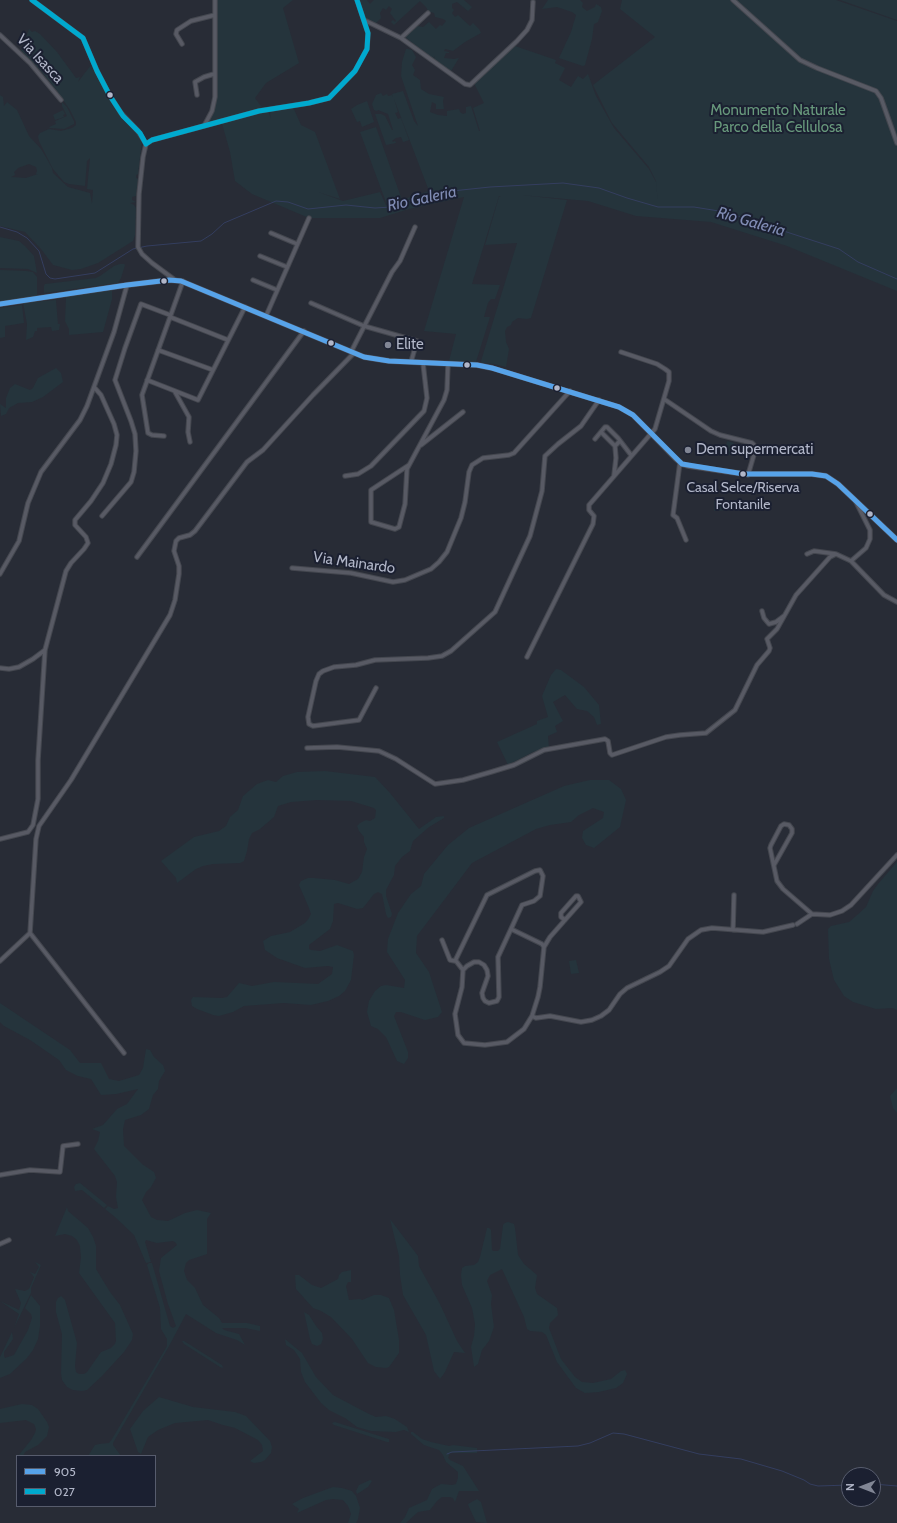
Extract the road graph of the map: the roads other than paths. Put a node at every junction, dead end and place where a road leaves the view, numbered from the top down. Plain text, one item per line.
1 (32, 0) edge
2 (215, 0) edge
3 (357, 0) edge
4 (733, 0) edge
5 (533, 2) dead end
6 (428, 13) dead end
7 (215, 15) junction
8 (364, 20) junction
9 (0, 35) edge
10 (401, 38) junction
11 (182, 44) dead end
12 (214, 74) junction
13 (197, 95) dead end
14 (61, 100) dead end
15 (204, 126) junction
16 (897, 143) edge
17 (146, 144) junction
18 (309, 218) dead end
19 (415, 227) dead end
20 (271, 233) dead end
21 (297, 244) junction
22 (260, 256) dead end
23 (287, 267) junction
24 (175, 280) junction
25 (253, 280) dead end
26 (183, 282) junction
27 (126, 285) junction
28 (277, 290) junction
29 (311, 303) dead end
30 (0, 304) edge
31 (245, 307) junction
32 (170, 316) junction
33 (266, 316) junction
34 (364, 326) junction
35 (304, 331) junction
36 (228, 340) junction
37 (158, 350) junction
38 (621, 352) dead end
39 (353, 353) junction
40 (411, 362) junction
41 (423, 363) junction
42 (448, 364) junction
43 (213, 370) junction
44 (147, 380) junction
45 (94, 387) junction
46 (175, 391) junction
47 (570, 391) junction
48 (664, 399) junction
49 (599, 400) junction
50 (463, 412) dead end
51 (601, 432) junction
52 (651, 434) junction
53 (164, 436) dead end
54 (595, 439) dead end
55 (190, 442) dead end
56 (620, 442) junction
57 (420, 446) junction
58 (614, 446) junction
59 (631, 455) junction
60 (680, 462) junction
61 (409, 465) junction
62 (748, 475) junction
63 (345, 476) dead end
64 (614, 476) junction
65 (853, 498) junction
66 (102, 516) dead end
67 (686, 540) dead end
68 (897, 540) edge
69 (807, 554) dead end
70 (836, 554) junction
71 (137, 557) dead end
72 (851, 560) junction
73 (292, 568) dead end
74 (0, 574) edge
75 (897, 602) edge
76 (762, 611) dead end
77 (786, 614) junction
78 (45, 650) junction
79 (527, 657) dead end
80 (0, 668) edge
81 (376, 688) dead end
82 (307, 748) dead end
83 (33, 824) junction
84 (39, 826) junction
85 (0, 839) edge
86 (897, 855) edge
87 (774, 865) junction
88 (734, 895) dead end
89 (812, 914) junction
90 (566, 920) junction
91 (511, 929) junction
92 (733, 930) junction
93 (30, 933) junction
94 (442, 940) dead end
95 (544, 947) junction
96 (0, 961) edge
97 (456, 961) junction
98 (463, 970) junction
99 (532, 1016) junction
100 (124, 1054) dead end
101 (78, 1144) dead end
102 (0, 1175) edge
103 (9, 1240) dead end
104 (0, 1244) edge

1 - 17 street
2 - 7 street
3 - 8 street
4 - 16 street
5 - 10 street
6 - 10 street
7 - 11 street
7 - 12 street
8 - 10 street
8 - 15 street
9 - 14 street, Via Isasca
12 - 13 street
12 - 15 street
15 - 17 street
17 - 24 street
18 - 21 street
19 - 34 street
20 - 21 street
21 - 23 street
22 - 23 street
23 - 28 street
24 - 26 main road
24 - 27 main road
25 - 28 street
26 - 31 main road
26 - 32 street
27 - 30 main road
27 - 45 street
28 - 33 street
29 - 34 street
31 - 33 main road
31 - 36 street
32 - 36 street
32 - 37 street
32 - 66 street
33 - 35 main road
34 - 39 street
34 - 40 street
35 - 39 main road
35 - 71 street
36 - 43 street
37 - 43 street
37 - 44 street
38 - 48 street
39 - 40 main road
39 - 84 street
40 - 41 main road
41 - 42 main road
41 - 63 street
42 - 47 main road
42 - 57 street
43 - 46 street
44 - 46 street
44 - 53 street
45 - 74 street
45 - 78 street
46 - 55 street
47 - 49 main road
47 - 73 street, Via Mainardo
48 - 52 street
48 - 62 street
49 - 52 main road
49 - 81 street
50 - 57 street
51 - 54 street
51 - 56 street
51 - 58 street
52 - 59 street
52 - 60 main road
56 - 58 street
56 - 59 street
57 - 61 street
58 - 64 street
59 - 64 street
60 - 62 main road
60 - 67 street
61 - 61 street
62 - 65 main road
64 - 79 street
65 - 68 main road
65 - 72 street
69 - 70 street
70 - 72 street
70 - 77 street
72 - 75 street
76 - 77 street
77 - 82 street
78 - 80 street
78 - 83 street
83 - 84 street
83 - 85 street
84 - 93 street
86 - 89 street
87 - 87 street
87 - 89 street
88 - 92 street
89 - 92 street
90 - 90 street
90 - 95 street
91 - 95 street
91 - 97 street
91 - 98 street
92 - 99 street
93 - 96 street
93 - 100 street
94 - 97 street
95 - 99 street
97 - 98 street
98 - 99 street
101 - 102 street
103 - 104 street

